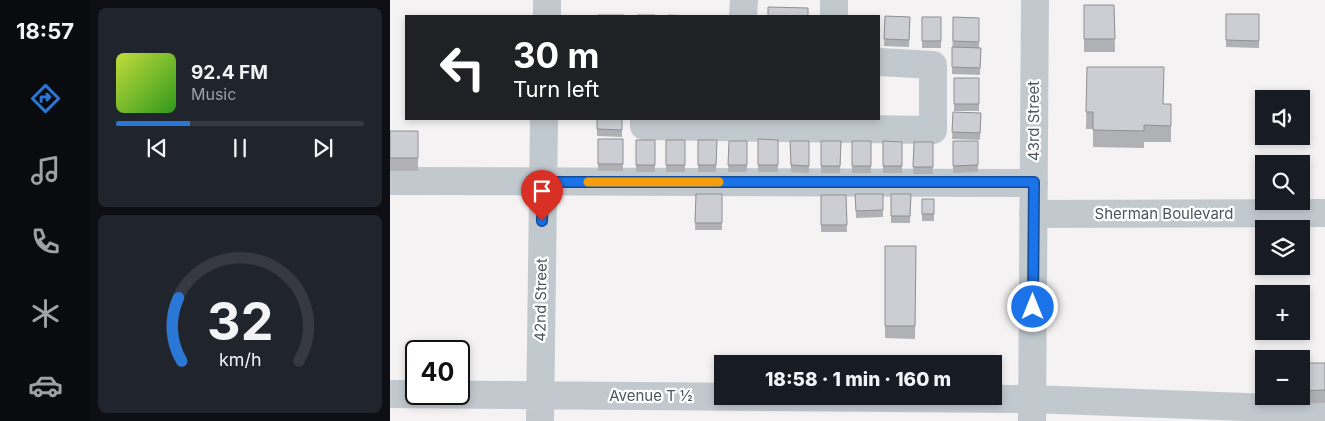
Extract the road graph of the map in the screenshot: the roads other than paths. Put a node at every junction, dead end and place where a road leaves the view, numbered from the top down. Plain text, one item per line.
1 (548, 0) edge
2 (744, 0) edge
3 (834, 0) edge
4 (1035, 0) edge
5 (547, 15) edge
6 (744, 15) edge
7 (834, 15) edge
8 (880, 62) edge
9 (544, 120) edge
10 (644, 120) edge
11 (390, 181) edge
12 (543, 182) junction
13 (1034, 182) junction
14 (1325, 213) edge
15 (1033, 214) junction
16 (390, 394) edge
17 (540, 408) edge
18 (1032, 410) edge
19 (1325, 410) edge

1 - 5 street
2 - 6 street
3 - 7 street
4 - 13 street, 43rd Street
8 - 10 street
9 - 12 street, 42nd Street
11 - 12 street
12 - 13 street
12 - 17 street, 42nd Street
13 - 15 street, 43rd Street
14 - 15 street, Sherman Boulevard
15 - 18 street, 43rd Street
16 - 17 street, Avenue T ½
17 - 18 street, Avenue T ½
18 - 19 street, Avenue T ½

